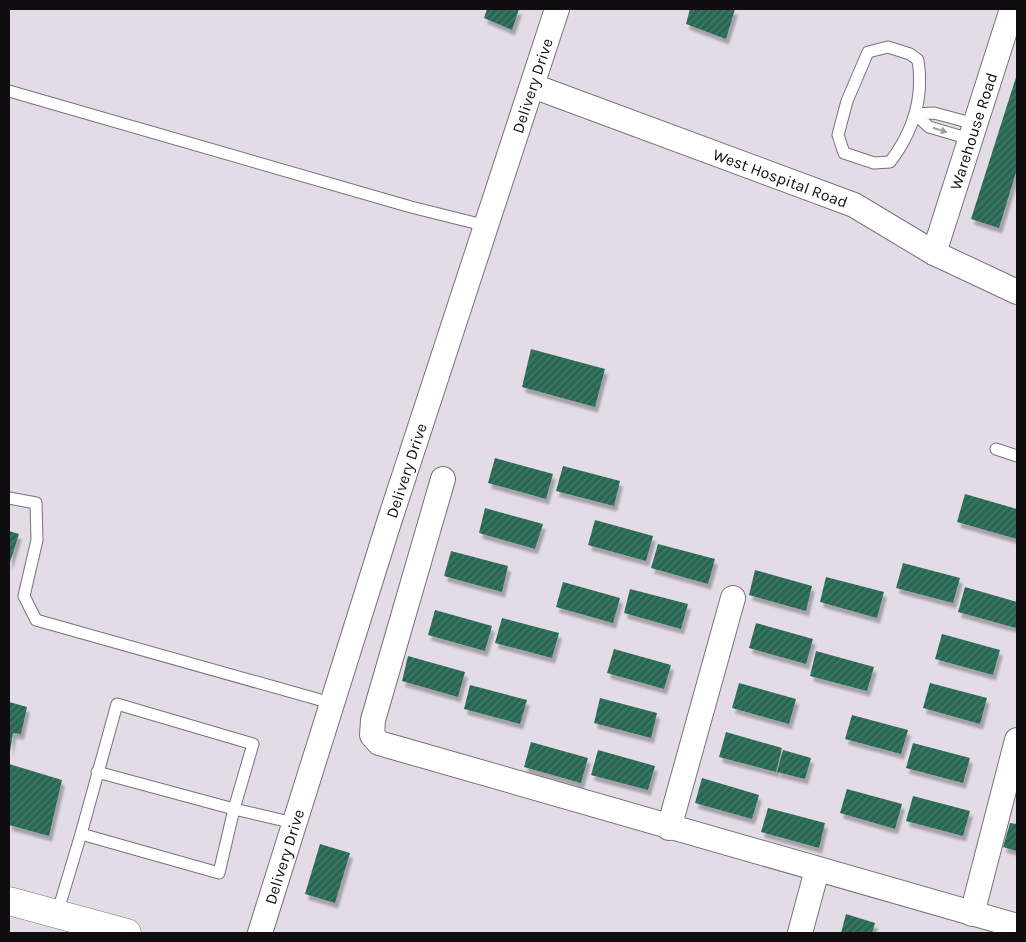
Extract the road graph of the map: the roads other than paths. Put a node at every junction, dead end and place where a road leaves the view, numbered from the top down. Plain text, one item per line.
1 (557, 9) edge
2 (1012, 9) edge
3 (533, 86) junction
4 (9, 91) edge
5 (915, 114) junction
6 (973, 132) junction
7 (487, 226) junction
8 (934, 253) junction
9 (1017, 292) edge
10 (996, 449) dead end
11 (1017, 456) edge
12 (443, 479) dead end
13 (9, 498) edge
14 (733, 598) dead end
15 (331, 703) junction
16 (1017, 740) edge
17 (97, 772) junction
18 (234, 809) junction
19 (294, 823) junction
20 (669, 828) junction
21 (81, 834) junction
22 (817, 870) junction
23 (9, 901) edge
24 (57, 914) junction
25 (972, 914) junction
26 (1017, 926) edge
27 (127, 933) edge
28 (260, 933) edge
29 (800, 933) edge

1 - 3 street, Delivery Drive
2 - 6 street, Warehouse Road
3 - 7 street, Delivery Drive
3 - 8 street, West Hospital Road
4 - 7 lane
5 - 5 lane
5 - 6 lane
6 - 8 street, Warehouse Road
7 - 15 street, Delivery Drive
8 - 9 street, West Hospital Road
10 - 11 lane
12 - 20 street
13 - 15 lane
14 - 20 street
15 - 19 street, Delivery Drive
16 - 25 street
17 - 18 lane
17 - 18 lane
17 - 21 lane
18 - 19 lane
18 - 21 lane
19 - 28 street, Delivery Drive
20 - 22 street
21 - 24 lane
22 - 25 street
22 - 29 street
23 - 24 main road
24 - 27 main road
25 - 26 street

